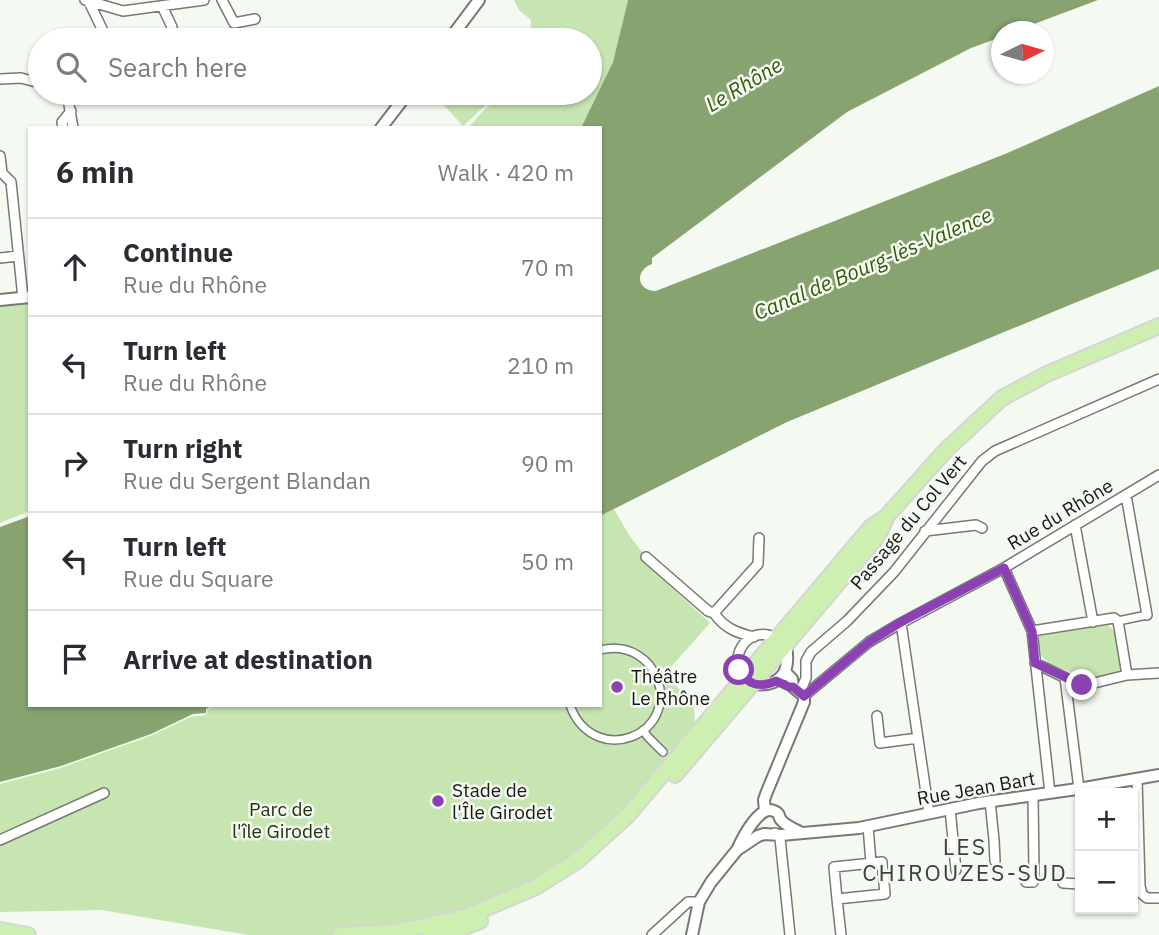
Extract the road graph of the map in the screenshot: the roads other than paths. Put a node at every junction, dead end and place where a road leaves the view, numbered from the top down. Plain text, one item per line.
1 (204, 0) edge
2 (222, 0) edge
3 (479, 0) edge
4 (87, 1) edge
5 (139, 5) edge
6 (162, 6) junction
7 (255, 19) dead end
8 (101, 28) edge
9 (172, 28) edge
10 (458, 28) edge
11 (0, 79) edge
12 (28, 80) edge
13 (70, 105) edge
14 (399, 105) edge
15 (71, 111) junction
16 (62, 126) edge
17 (73, 126) edge
18 (383, 126) edge
19 (0, 156) edge
20 (18, 256) junction
21 (0, 258) edge
22 (26, 297) edge
23 (0, 300) edge
24 (1159, 326) edge
25 (1159, 379) edge
26 (1159, 475) edge
27 (1126, 495) junction
28 (1074, 525) junction
29 (982, 528) dead end
30 (925, 531) junction
31 (759, 538) dead end
32 (646, 557) dead end
33 (1004, 568) junction
34 (714, 613) junction
35 (1147, 615) joint
36 (1093, 621) junction
37 (1118, 621) junction
38 (901, 622) junction
39 (730, 630) junction
40 (1032, 631) junction
41 (754, 636) junction
42 (781, 642) junction
43 (602, 650) edge
44 (737, 654) junction
45 (1035, 663) junction
46 (785, 672) junction
47 (1159, 673) edge
48 (1127, 675) junction
49 (1065, 678) junction
50 (748, 681) junction
51 (776, 681) junction
52 (799, 692) junction
53 (571, 707) edge
54 (877, 716) dead end
55 (643, 730) junction
56 (918, 738) junction
57 (663, 752) dead end
58 (1159, 775) edge
59 (1137, 779) junction
60 (1079, 788) edge
61 (1085, 788) edge
62 (1075, 790) edge
63 (104, 793) dead end
64 (1050, 793) junction
65 (1033, 795) junction
66 (990, 801) junction
67 (950, 809) junction
68 (929, 813) junction
69 (761, 815) junction
70 (781, 820) junction
71 (868, 826) junction
72 (800, 832) junction
73 (770, 833) junction
74 (0, 840) edge
75 (737, 850) junction
76 (1136, 851) edge
77 (995, 861) dead end
78 (871, 863) junction
79 (956, 870) dead end
80 (1026, 882) dead end
81 (1063, 883) dead end
82 (1075, 884) edge
83 (1138, 889) edge
84 (1159, 898) edge
85 (837, 899) junction
86 (699, 902) junction
87 (0, 930) edge
88 (28, 935) edge
89 (341, 935) edge
90 (431, 935) edge
91 (652, 935) edge
92 (692, 935) edge
93 (790, 935) edge
94 (841, 935) edge

1 - 6 street
2 - 7 street
3 - 10 street
4 - 5 street
4 - 8 street
5 - 6 street
6 - 9 street
11 - 12 street
13 - 15 street
14 - 18 street
15 - 16 street
15 - 17 street
19 - 20 street
20 - 21 street
20 - 22 street
22 - 23 street
24 - 42 main road
25 - 30 street, Passage du Col Vert
26 - 27 street, Rue du Rhône
27 - 28 street, Rue du Rhône
27 - 35 street
28 - 33 street, Rue du Rhône
28 - 36 street
29 - 30 street
30 - 52 street, Passage du Col Vert
31 - 34 street
32 - 34 street
33 - 38 street, Rue du Rhône
33 - 40 street
34 - 39 street
35 - 37 street
36 - 37 street
36 - 40 street
37 - 48 street
38 - 52 street, Rue du Rhône
38 - 56 street
39 - 41 street
39 - 44 street
40 - 45 street
41 - 42 street
41 - 44 street
42 - 46 street
42 - 50 main road
43 - 55 street
44 - 50 street
45 - 49 street
45 - 64 street
46 - 51 street
46 - 52 street
47 - 48 street
48 - 49 street
49 - 60 street
50 - 51 street
50 - 89 main road
50 - 90 main road
51 - 52 street
52 - 69 street
53 - 55 street
54 - 56 street
55 - 57 street
56 - 68 street
58 - 59 street, Rue Jean Bart
59 - 61 street, Rue Jean Bart
59 - 76 street
62 - 64 street, Rue Jean Bart
63 - 74 street
64 - 65 street, Rue Jean Bart
65 - 66 street, Rue Jean Bart
65 - 80 street
66 - 67 street, Rue Jean Bart
66 - 77 street
67 - 68 street, Rue Jean Bart
67 - 79 street
68 - 71 street, Rue Jean Bart
69 - 70 street
69 - 73 street
69 - 75 street, Rue Jean Bart
70 - 72 street
70 - 73 street
71 - 72 street, Rue Jean Bart
71 - 78 street
72 - 73 street, Rue Jean Bart
73 - 75 street, Rue Jean Bart
73 - 93 street
75 - 86 street, Rue Jean Bart
78 - 85 street
78 - 85 street
81 - 82 street
83 - 84 street
85 - 94 street
86 - 91 street
86 - 92 street
87 - 88 main road

